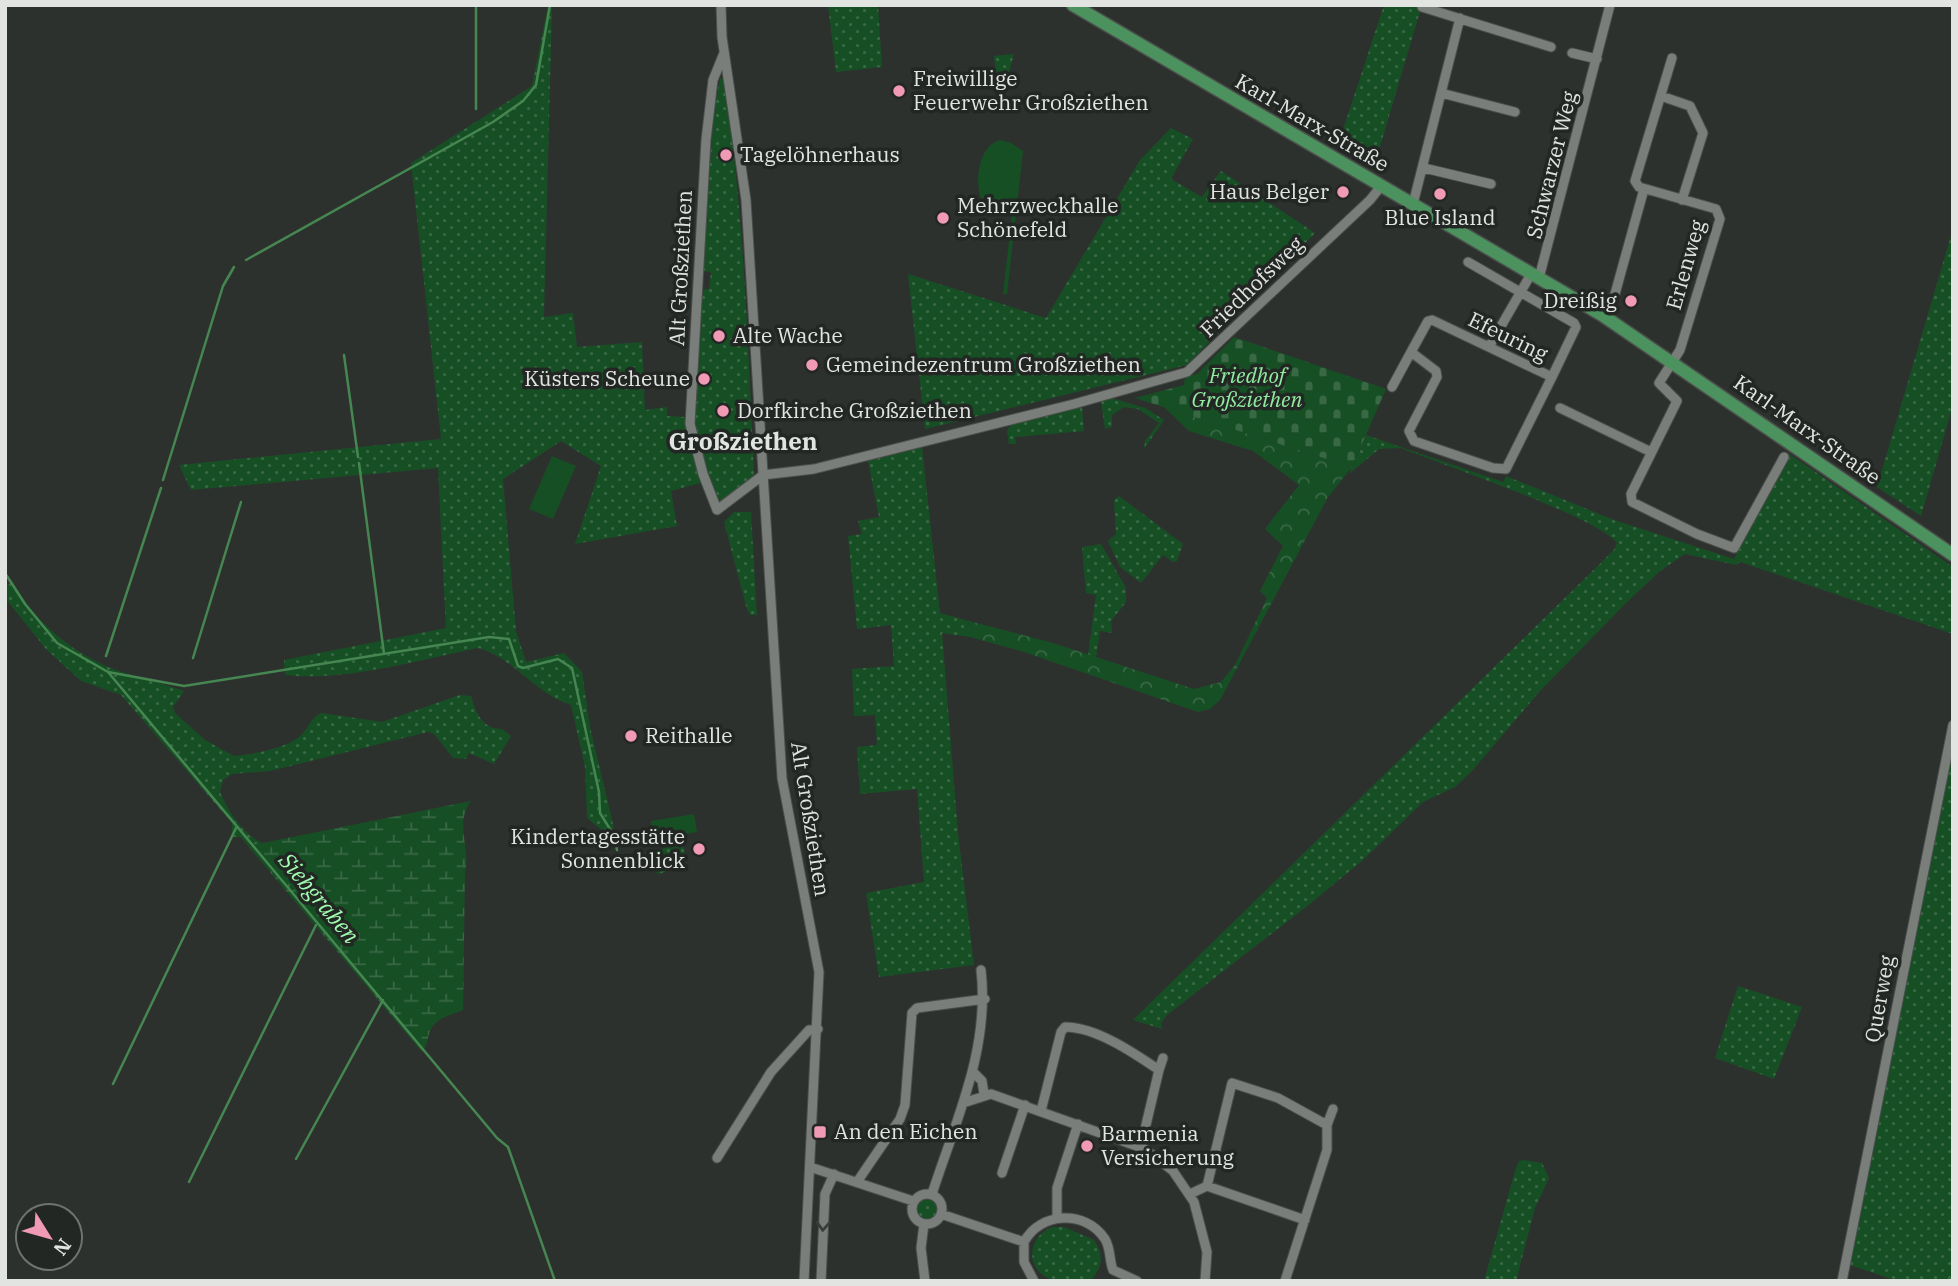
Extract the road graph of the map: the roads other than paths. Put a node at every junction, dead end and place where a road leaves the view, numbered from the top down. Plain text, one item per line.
1 (722, 5) edge
2 (1073, 5) edge
3 (1610, 5) edge
4 (1422, 6) edge
5 (1460, 18) junction
6 (1551, 47) dead end
7 (724, 53) junction
8 (1572, 53) dead end
9 (1672, 58) dead end
10 (1597, 59) junction
11 (1441, 93) junction
12 (1661, 96) junction
13 (1515, 112) dead end
14 (1423, 168) junction
15 (1491, 184) dead end
16 (1382, 185) junction
17 (1644, 189) junction
18 (1682, 200) junction
19 (1413, 204) junction
20 (1468, 262) dead end
21 (1535, 276) junction
22 (1520, 293) junction
23 (1602, 315) junction
24 (1489, 347) junction
25 (1411, 352) junction
26 (1674, 362) junction
27 (1552, 377) junction
28 (1392, 387) dead end
29 (1560, 408) dead end
30 (1651, 452) junction
31 (1784, 457) dead end
32 (763, 475) junction
33 (1953, 555) edge
34 (1953, 724) edge
35 (981, 970) dead end
36 (985, 999) junction
37 (818, 1029) junction
38 (1163, 1058) dead end
39 (1159, 1070) junction
40 (973, 1072) junction
41 (984, 1094) junction
42 (963, 1103) junction
43 (1025, 1105) junction
44 (1333, 1108) dead end
45 (1041, 1111) junction
46 (1078, 1124) junction
47 (1327, 1125) junction
48 (1142, 1146) junction
49 (717, 1158) dead end
50 (810, 1167) junction
51 (1002, 1173) dead end
52 (834, 1174) junction
53 (857, 1182) junction
54 (1207, 1186) junction
55 (932, 1194) junction
56 (1190, 1194) junction
57 (913, 1201) junction
58 (941, 1214) junction
59 (1057, 1217) junction
60 (1305, 1220) junction
61 (924, 1224) junction
62 (1024, 1242) junction
63 (923, 1280) edge
64 (804, 1281) edge
65 (821, 1281) edge
66 (1034, 1281) edge
67 (1137, 1281) edge
68 (1205, 1281) edge
69 (1285, 1281) edge
70 (1842, 1281) edge

1 - 7 street, Alt Großziethen
2 - 16 main road, Karl-Marx-Straße
3 - 10 street, Schwarzer Weg
4 - 5 street
5 - 6 street
5 - 11 street
7 - 32 street, Alt Großziethen
7 - 32 street, Alt Großziethen
8 - 10 street
9 - 12 street
10 - 21 street, Schwarzer Weg
11 - 13 street
11 - 14 street
12 - 17 street
12 - 18 street, Erlenweg
14 - 15 street
14 - 19 street
16 - 19 main road, Karl-Marx-Straße
16 - 32 street, Friedhofsweg
17 - 18 street, Erlenweg
17 - 23 street
18 - 26 street, Erlenweg
19 - 21 main road, Karl-Marx-Straße
20 - 22 street
21 - 22 street
21 - 23 main road, Karl-Marx-Straße
22 - 24 street
22 - 27 street
23 - 26 main road, Karl-Marx-Straße
24 - 25 street, Efeuring
24 - 27 street, Efeuring
25 - 27 street, Efeuring
25 - 28 street, Efeuring
26 - 30 street
26 - 33 main road, Karl-Marx-Straße
29 - 30 street
30 - 31 street
32 - 37 street, Alt Großziethen
34 - 70 street, Querweg
35 - 36 street
36 - 40 street
36 - 53 street
37 - 49 street
37 - 50 street, Alt Großziethen
38 - 39 street
39 - 45 street
39 - 48 street
40 - 41 street
40 - 42 street
41 - 42 street
41 - 43 street
42 - 55 street
43 - 45 street
43 - 51 street
44 - 47 street
45 - 46 street
46 - 48 street
46 - 59 street
47 - 54 street
47 - 60 street
48 - 56 street
50 - 52 street
50 - 64 street, Alt Großziethen
52 - 53 street
52 -> 65 street
53 - 57 street
54 - 56 street
54 - 60 street
55 - 57 street
55 - 58 street
56 - 68 street
57 - 61 street
58 - 61 street
58 - 62 street
59 - 62 street
59 - 67 street
60 - 69 street
61 - 63 street
62 - 66 street

